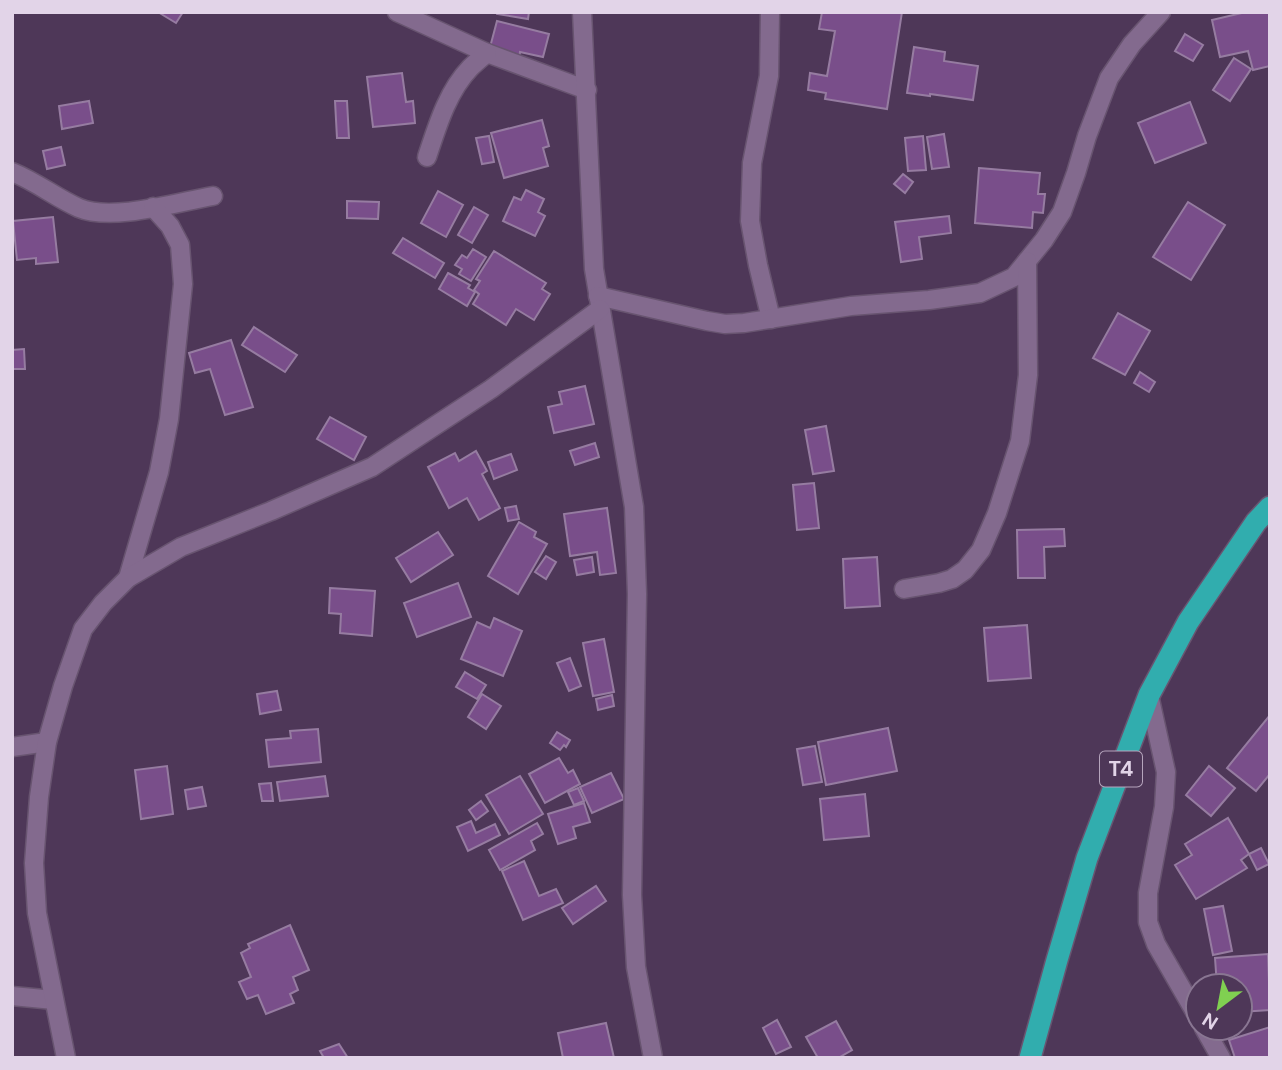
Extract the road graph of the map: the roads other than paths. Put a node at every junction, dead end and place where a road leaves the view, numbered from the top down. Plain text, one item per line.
1 (397, 12) edge
2 (582, 12) edge
3 (769, 12) edge
4 (1161, 12) edge
5 (486, 53) junction
6 (587, 90) junction
7 (427, 157) dead end
8 (12, 172) edge
9 (214, 196) dead end
10 (153, 207) junction
11 (1027, 261) junction
12 (599, 303) junction
13 (771, 319) junction
14 (1270, 508) edge
15 (128, 578) junction
16 (904, 589) dead end
17 (1149, 695) junction
18 (47, 742) junction
19 (12, 747) edge
20 (1184, 993) edge
21 (12, 996) edge
22 (54, 1000) junction
23 (1212, 1042) edge
24 (66, 1058) edge
25 (653, 1058) edge
26 (1031, 1058) edge
27 (1221, 1058) edge

1 - 5 street
2 - 6 street
3 - 13 street
4 - 11 street
5 - 6 street
5 - 7 street
6 - 12 street
8 - 10 street
9 - 10 street
10 - 15 street
11 - 13 street
11 - 16 street
12 - 13 street
12 - 15 street
12 - 25 street
14 - 17 highway, T4
15 - 18 street
17 - 20 street
17 - 26 highway, T4
18 - 19 street
18 - 22 street
21 - 22 street
22 - 24 street
23 - 27 street

